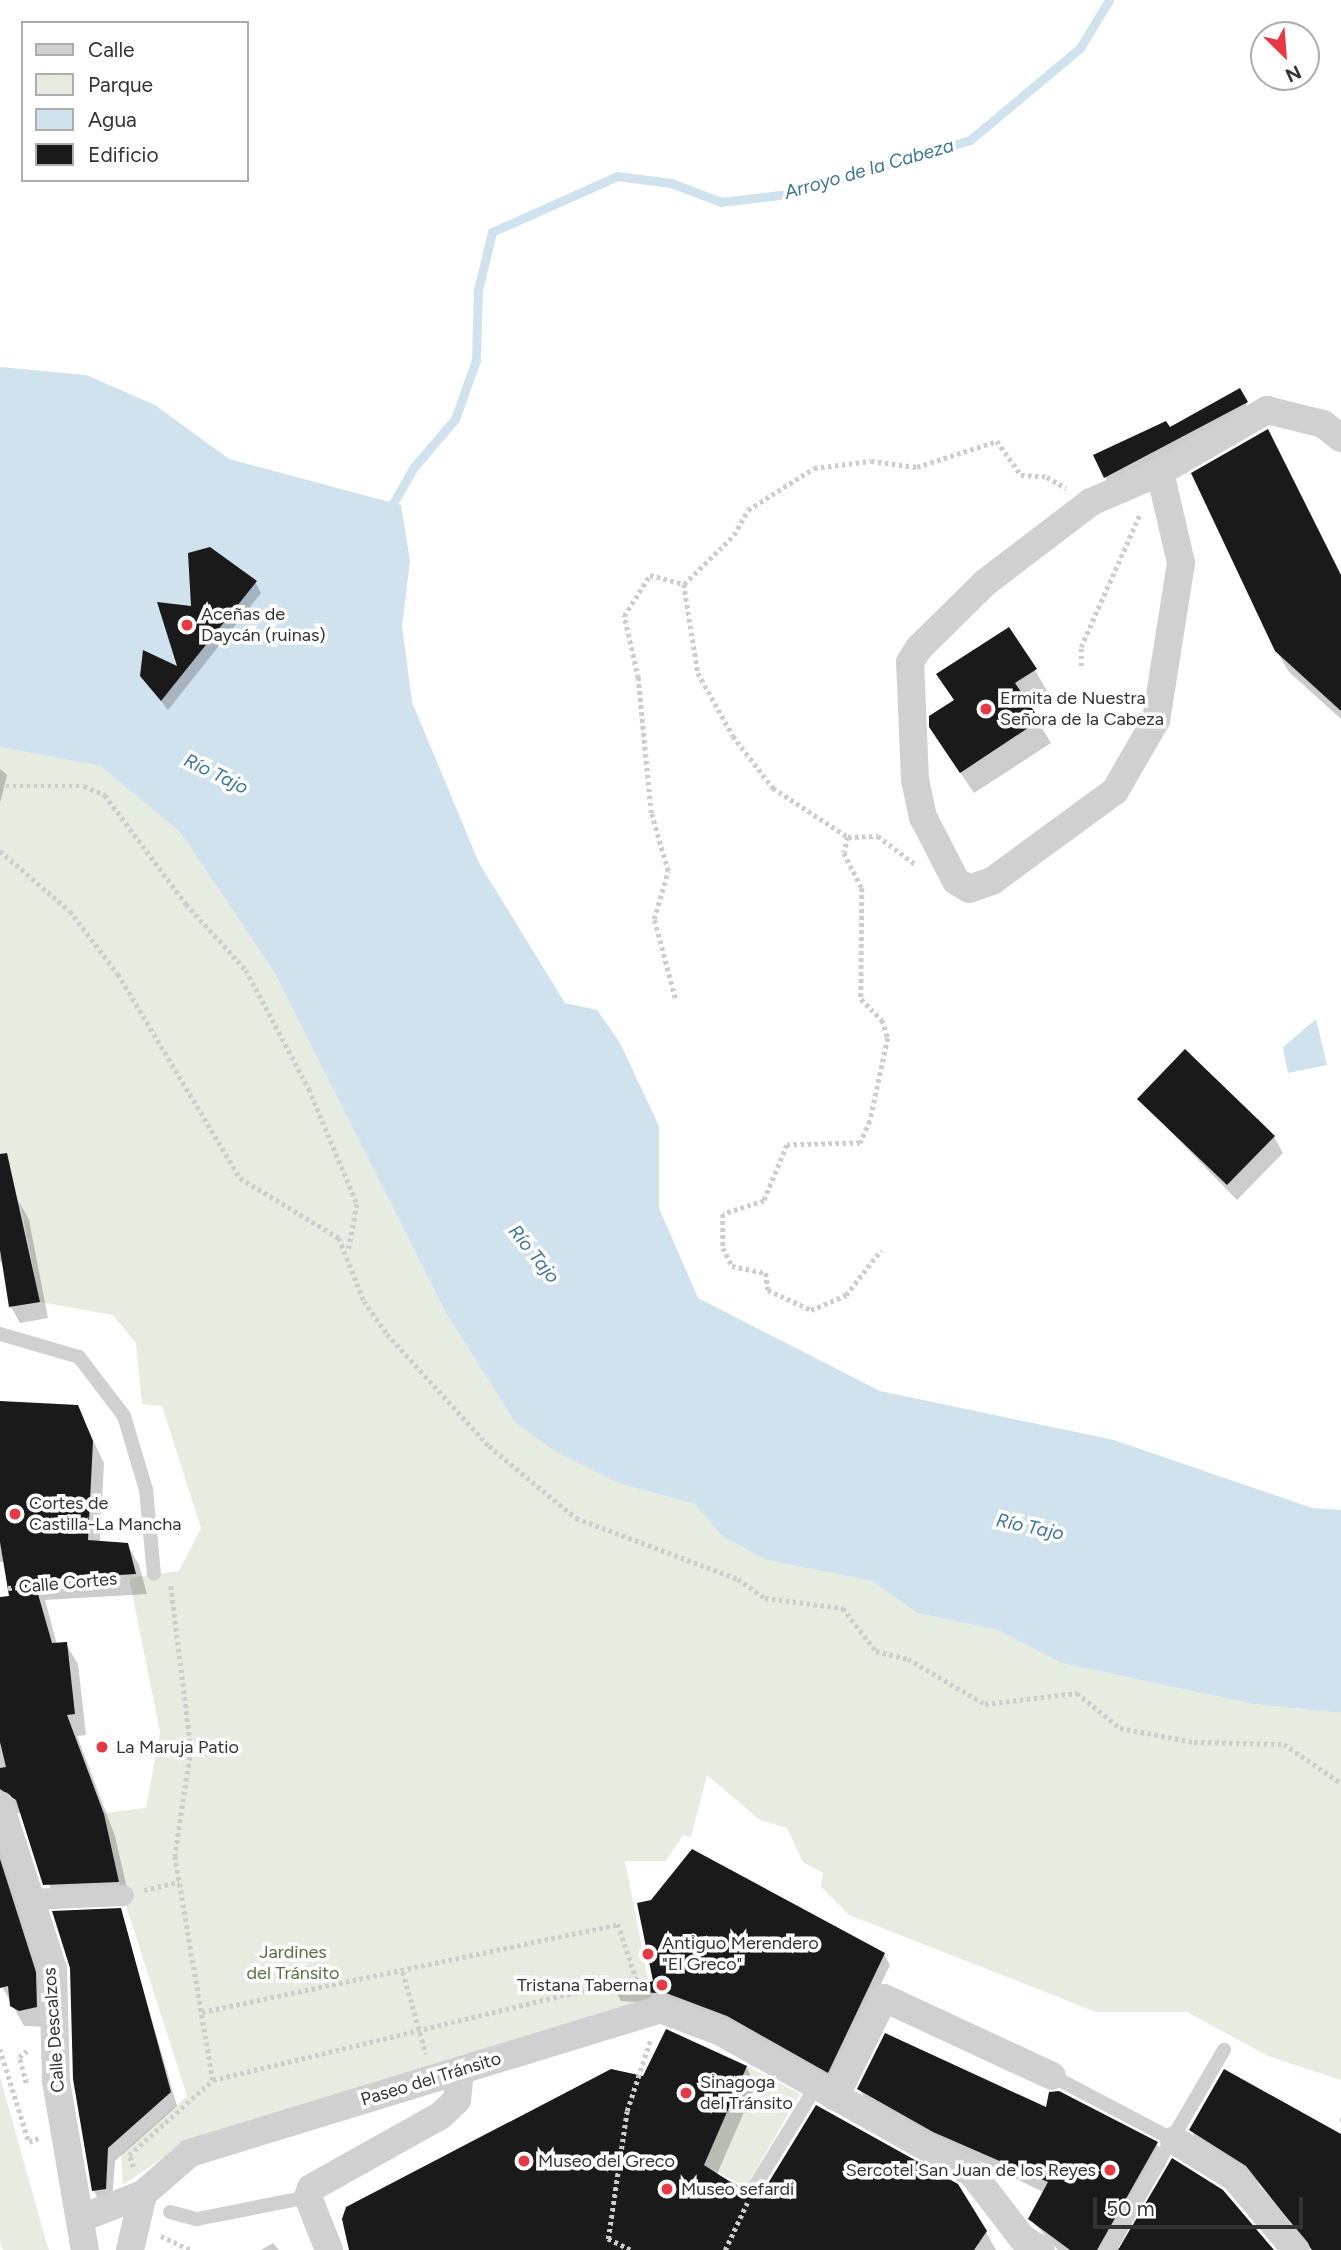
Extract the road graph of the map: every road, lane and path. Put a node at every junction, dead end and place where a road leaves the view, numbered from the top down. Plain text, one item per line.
1 (1341, 439) edge
2 (1160, 472) junction
3 (1091, 502) junction
4 (684, 584) junction
5 (1082, 666) dead end
6 (6, 786) dead end
7 (848, 837) junction
8 (0, 850) edge
9 (956, 881) junction
10 (675, 998) dead end
11 (349, 1249) junction
12 (881, 1250) dead end
13 (0, 1334) edge
14 (152, 1577) junction
15 (8, 1588) dead end
16 (1341, 1783) edge
17 (0, 1805) edge
18 (179, 1882) junction
19 (123, 1895) joint
20 (30, 1899) junction
21 (402, 1971) junction
22 (636, 1978) junction
23 (660, 2009) junction
24 (202, 2012) junction
25 (420, 2031) junction
26 (649, 2042) junction
27 (55, 2045) junction
28 (657, 2046) dead end
29 (0, 2049) edge
30 (1224, 2050) dead end
31 (460, 2070) junction
32 (1052, 2076) joint
33 (432, 2079) junction
34 (213, 2080) junction
35 (29, 2092) dead end
36 (825, 2092) junction
37 (38, 2127) dead end
38 (1174, 2140) junction
39 (755, 2186) joint
40 (144, 2194) junction
41 (308, 2197) junction
42 (170, 2212) dead end
43 (82, 2218) junction
44 (85, 2250) edge
45 (130, 2250) edge
46 (329, 2250) edge
47 (630, 2250) edge
48 (724, 2250) edge
49 (1041, 2250) edge
50 (1107, 2250) edge
51 (1296, 2250) edge

1 - 2 street
2 - 3 street
2 - 5 path
2 - 9 street
3 - 4 path
3 - 9 street
4 - 7 path
4 - 10 path
6 - 11 path
7 - 9 path
7 - 12 path
8 - 11 path
11 - 16 path
13 - 14 lane
14 - 15 path, Calle Cortes
14 - 18 path
17 - 20 street, Calle Descalzos
18 - 19 path
18 - 24 path
19 - 20 street
20 - 27 street, Calle Descalzos
21 - 22 path
21 - 24 path
21 - 25 path
22 - 23 path
22 - 25 path
23 - 26 path
23 - 31 street, Paseo del Tránsito
23 - 36 street
24 - 34 path
25 - 33 path
25 - 34 path
26 - 28 path
26 - 47 path
27 - 35 path
27 - 43 street, Calle Descalzos
29 - 37 path
30 - 38 lane
31 - 33 street, Paseo del Tránsito
31 - 41 street
32 - 36 street
32 - 38 lane
33 - 40 street, Paseo del Tránsito
34 - 40 path
36 - 39 lane
36 - 49 street
38 - 50 lane
38 - 51 street
39 - 48 path
40 - 43 street, Paseo del Tránsito
40 - 45 street
41 - 42 lane
41 - 46 street
43 - 44 street

